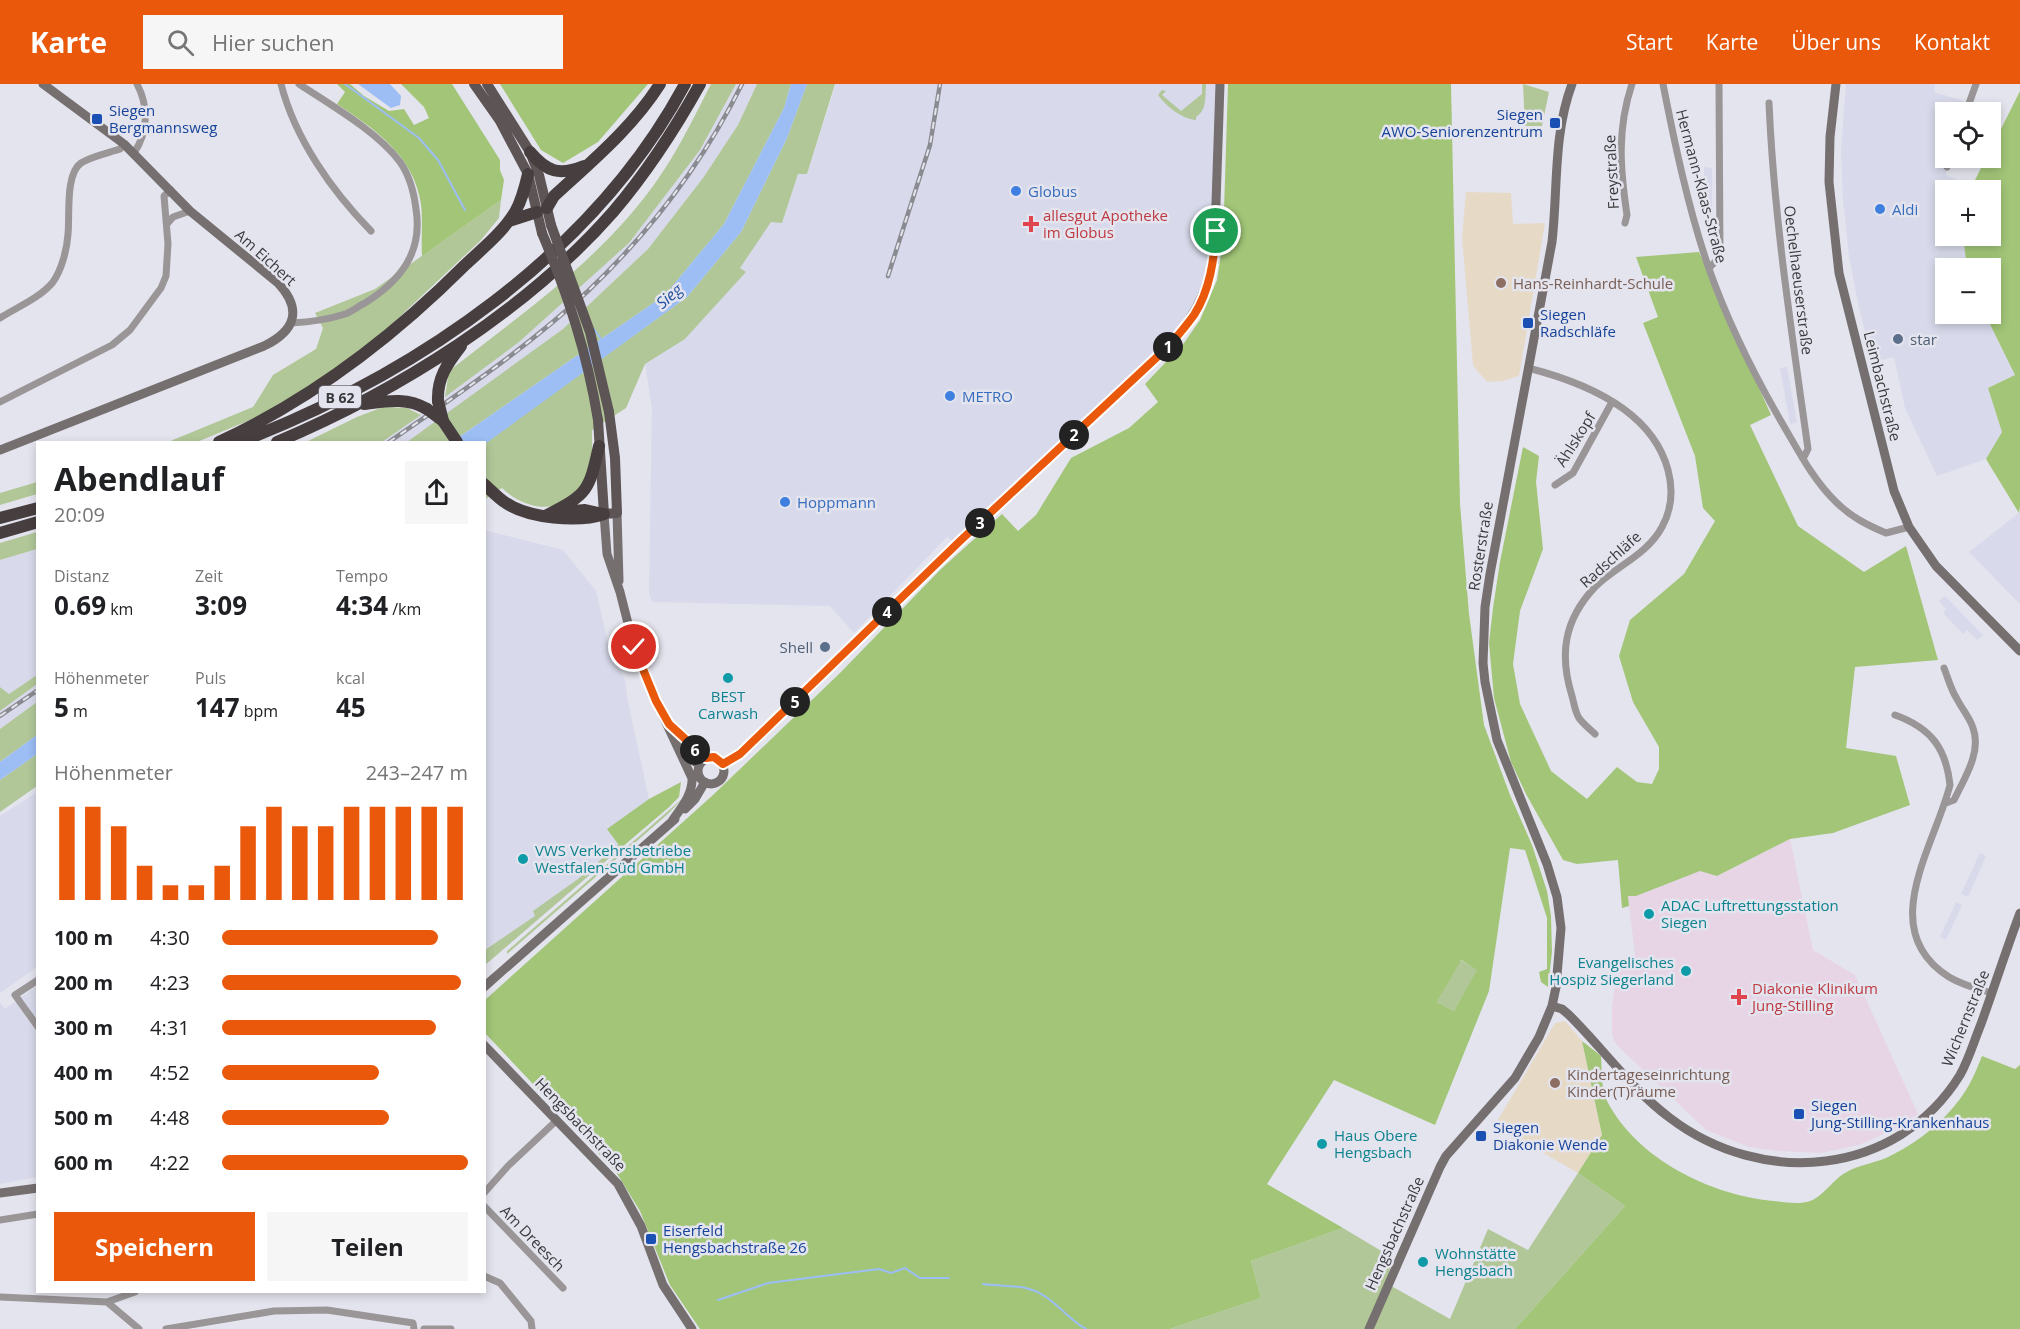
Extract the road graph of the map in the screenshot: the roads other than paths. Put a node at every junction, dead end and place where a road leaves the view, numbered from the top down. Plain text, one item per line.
1 (43, 84) edge
2 (137, 84) edge
3 (281, 84) edge
4 (299, 84) edge
5 (474, 84) edge
6 (487, 84) edge
7 (660, 84) edge
8 (684, 84) edge
9 (700, 84) edge
10 (1220, 84) edge
11 (1572, 84) edge
12 (1632, 84) edge
13 (1663, 84) edge
14 (1719, 84) edge
15 (1836, 84) edge
16 (1976, 84) edge
17 (1970, 102) edge
18 (1769, 103) dead end
19 (124, 144) junction
20 (530, 152) junction
21 (134, 153) junction
22 (588, 165) junction
23 (528, 174) junction
24 (171, 190) junction
25 (542, 210) junction
26 (190, 211) junction
27 (508, 222) junction
28 (1625, 223) dead end
29 (167, 224) junction
30 (371, 231) dead end
31 (1709, 268) junction
32 (0, 318) edge
33 (291, 323) junction
34 (469, 336) junction
35 (1528, 368) junction
36 (0, 402) edge
37 (1612, 402) junction
38 (354, 406) junction
39 (443, 421) junction
40 (221, 441) edge
41 (242, 441) edge
42 (279, 441) edge
43 (456, 441) edge
44 (599, 446) junction
45 (0, 450) edge
46 (1803, 459) junction
47 (1555, 485) dead end
48 (487, 486) edge
49 (36, 509) edge
50 (617, 513) junction
51 (604, 514) junction
52 (547, 516) junction
53 (0, 518) edge
54 (36, 523) edge
55 (1909, 526) junction
56 (0, 533) edge
57 (620, 592) junction
58 (2020, 651) edge
59 (1944, 668) dead end
60 (1895, 715) dead end
61 (669, 724) junction
62 (1594, 734) dead end
63 (702, 761) junction
64 (723, 764) junction
65 (705, 782) junction
66 (1946, 802) junction
67 (672, 821) junction
68 (2020, 913) edge
69 (36, 981) edge
70 (486, 985) edge
71 (1992, 993) junction
72 (1552, 1006) junction
73 (36, 1024) edge
74 (486, 1047) edge
75 (557, 1120) junction
76 (36, 1188) edge
77 (486, 1190) edge
78 (0, 1193) edge
79 (486, 1208) edge
80 (36, 1214) edge
81 (0, 1220) edge
82 (486, 1277) edge
83 (563, 1288) dead end
84 (132, 1293) edge
85 (0, 1298) edge
86 (107, 1302) junction
87 (139, 1329) edge
88 (166, 1329) edge
89 (414, 1329) edge
90 (424, 1329) edge
91 (451, 1329) edge
92 (532, 1329) edge
93 (692, 1329) edge
94 (1369, 1329) edge

1 - 19 street, Am Eichert
2 - 21 street
3 - 30 street
4 - 33 street
5 - 23 main road
6 - 20 main road
7 - 22 highway
8 - 41 highway, B 62
9 - 34 highway, B 62
10 - 64 street
11 - 35 street, Rosterstraße
12 - 28 street, Freystraße
13 - 31 street, Hermann-Klaas-Straße
14 - 31 street
15 - 55 street, Leimbachstraße
16 - 17 street
18 - 46 street, Oechelhaeuserstraße
19 - 21 street, Am Eichert
19 - 32 street
20 - 22 highway
20 - 25 main road
21 - 24 street, Am Eichert
22 - 25 highway
23 - 25 main road
23 - 27 highway, B 62
24 - 26 street, Am Eichert
24 - 29 street
25 - 27 highway, B 62
25 - 44 main road, bridge
25 - 50 main road, bridge
26 - 29 street
26 - 33 street, Am Eichert
27 - 40 highway, B 62
29 - 36 street
31 - 46 street, Hermann-Klaas-Straße
33 - 45 street
34 - 38 highway, B 62
34 - 39 highway, B 62, bridge
35 - 37 street, Radschläfe
35 - 72 street, Rosterstraße
37 - 47 street, Ählskopf
37 - 62 street, Radschläfe
38 - 39 highway, B 62, bridge
38 - 42 highway, B 62
39 - 43 highway, B 62
44 - 51 main road
44 - 52 highway
46 - 55 street, Hermann-Klaas-Straße
48 - 52 highway
49 - 53 highway
50 - 51 main road
50 - 57 street
51 - 52 highway
51 - 57 street
54 - 56 highway
55 - 58 street, Leimbachstraße
57 - 61 street
59 - 66 street
60 - 66 street
61 - 63 street
61 - 67 street
63 - 64 street
63 - 65 street
64 - 65 street
65 - 67 street
66 - 71 street
67 - 70 street
68 - 71 street, Wichernstraße
69 - 73 street
71 - 72 street, Wichernstraße
72 - 94 street, Hengsbachstraße
74 - 75 street, Hengsbachstraße
75 - 77 street
75 - 93 street, Hengsbachstraße
76 - 78 street
79 - 83 street, Am Dreesch
80 - 81 street
82 - 92 street
84 - 86 street
85 - 86 street
86 - 87 street
88 - 89 street
90 - 91 street

